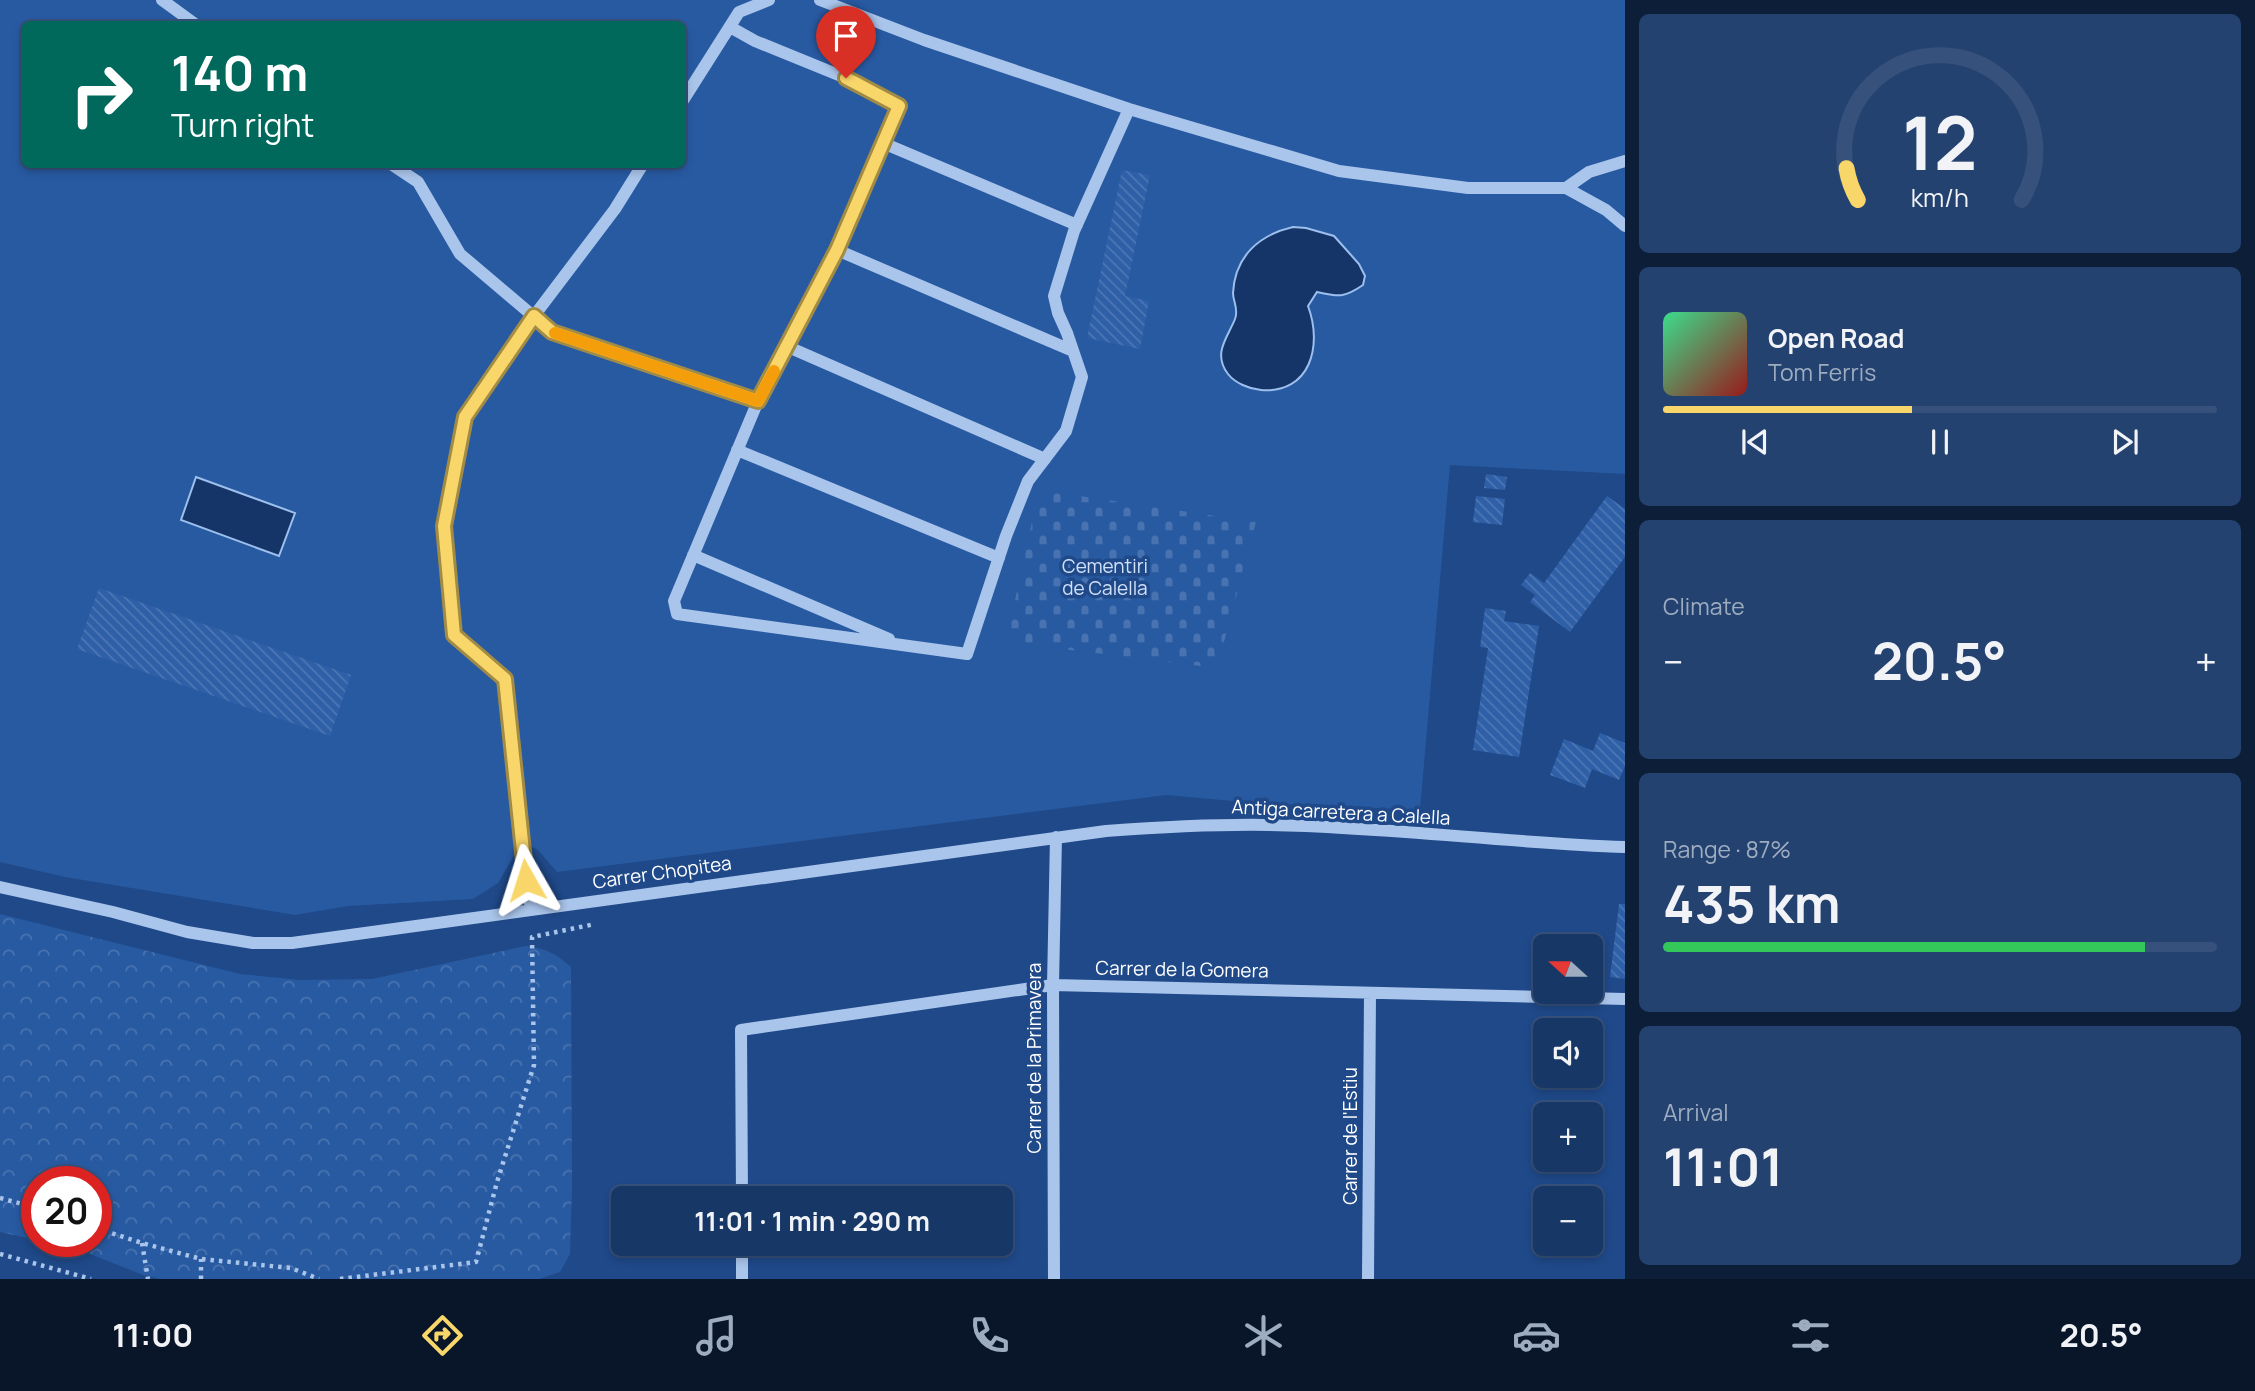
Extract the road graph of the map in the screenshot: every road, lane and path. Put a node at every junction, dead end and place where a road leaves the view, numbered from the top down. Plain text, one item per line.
1 (162, 0) edge
2 (769, 0) edge
3 (820, 0) edge
4 (191, 21) edge
5 (730, 27) junction
6 (686, 96) edge
7 (1129, 109) junction
8 (883, 143) junction
9 (1625, 161) edge
10 (397, 168) edge
11 (641, 168) edge
12 (1566, 188) junction
13 (1077, 225) junction
14 (1625, 226) edge
15 (837, 250) junction
16 (534, 316) junction
17 (786, 346) junction
18 (1073, 351) junction
19 (758, 401) junction
20 (737, 450) junction
21 (1045, 459) junction
22 (693, 555) junction
23 (999, 558) junction
24 (906, 646) junction
25 (1056, 837) junction
26 (1625, 847) edge
27 (0, 887) edge
28 (592, 901) junction
29 (532, 909) junction
30 (1053, 985) junction
31 (1370, 993) junction
32 (1625, 999) edge
33 (742, 1186) edge
34 (0, 1198) edge
35 (21, 1204) edge
36 (112, 1233) edge
37 (142, 1243) junction
38 (0, 1254) edge
39 (742, 1256) edge
40 (201, 1259) junction
41 (89, 1279) edge
42 (148, 1279) edge
43 (201, 1279) edge
44 (319, 1279) edge
45 (340, 1279) edge
46 (742, 1279) edge
47 (1054, 1279) edge
48 (1368, 1279) edge

1 - 4 street
2 - 5 street
3 - 7 street
5 - 6 street
5 - 8 street
7 - 12 street
7 - 13 street
8 - 13 street
8 - 15 street
9 - 12 street
10 - 16 street
11 - 16 street
12 - 14 street
13 - 18 street
15 - 17 street
15 - 18 street
16 - 19 street
16 - 29 street
17 - 19 street
17 - 21 street
18 - 21 street
19 - 20 street
20 - 22 street
20 - 23 street
21 - 23 street
22 - 24 street
22 - 24 street
23 - 24 street
25 - 26 street, Antiga carretera a Calella
25 - 28 street, Carrer Chopitea
25 - 30 street, Carrer de la Primavera
27 - 29 street, Carrer Chopitea
28 - 29 street, Carrer Chopitea
28 - 45 path
30 - 31 street, Carrer de la Gomera
30 - 33 street, Carrer de la Gomera
30 - 47 street, Carrer de la Primavera
31 - 32 street, Carrer de la Gomera
31 - 48 street, Carrer de l'Estiu
34 - 35 path
36 - 37 path
37 - 40 path
37 - 42 path
38 - 41 path
39 - 46 street
40 - 43 path
40 - 44 path

